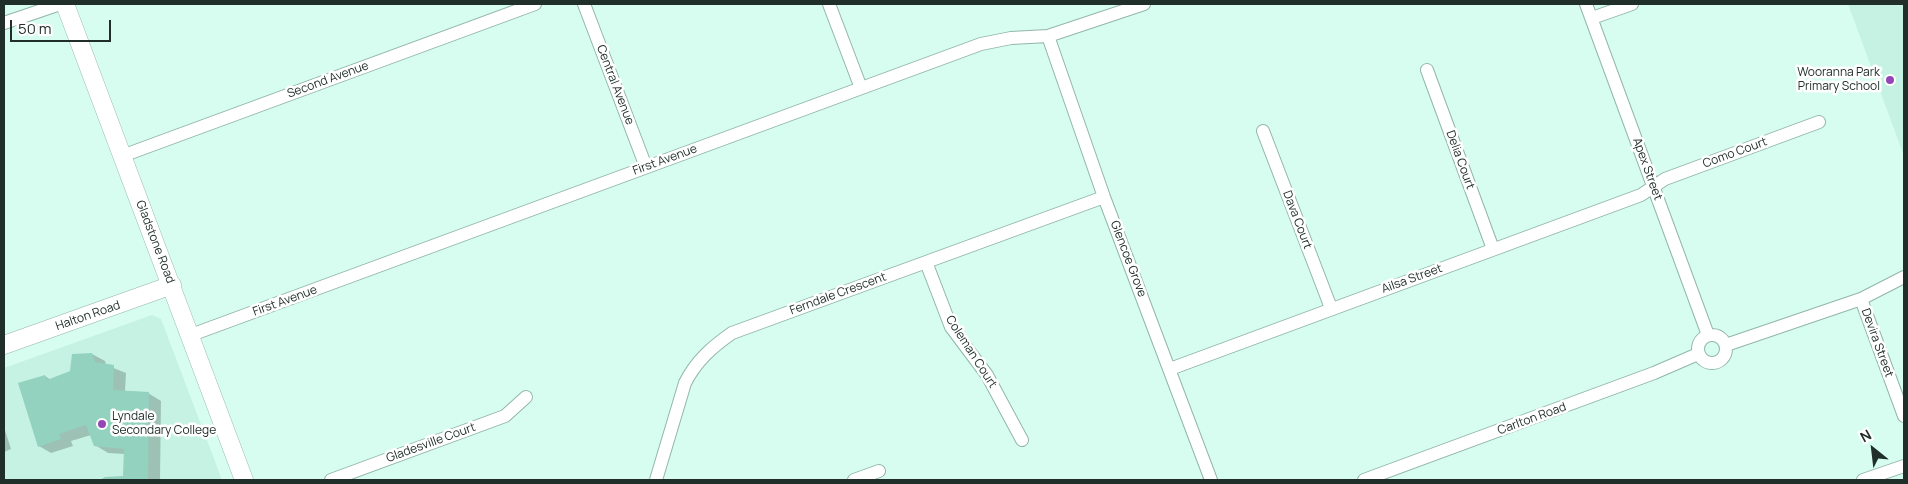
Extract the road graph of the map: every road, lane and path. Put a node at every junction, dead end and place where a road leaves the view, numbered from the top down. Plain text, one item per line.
1 (60, 4) edge
2 (65, 4) edge
3 (535, 4) edge
4 (584, 4) edge
5 (829, 4) edge
6 (1144, 4) edge
7 (1586, 4) edge
8 (1632, 4) edge
9 (1592, 18) junction
10 (4, 23) edge
11 (1048, 36) junction
12 (1427, 70) dead end
13 (861, 88) junction
14 (1819, 122) dead end
15 (1263, 131) dead end
16 (122, 156) junction
17 (646, 167) junction
18 (1653, 186) junction
19 (1104, 197) junction
20 (1493, 249) junction
21 (926, 262) junction
22 (1904, 277) edge
23 (172, 285) junction
24 (1861, 299) junction
25 (1331, 308) junction
26 (191, 335) junction
27 (1708, 335) junction
28 (4, 345) edge
29 (1726, 345) junction
30 (1698, 354) junction
31 (1170, 369) junction
32 (526, 397) dead end
33 (1904, 416) edge
34 (1022, 440) dead end
35 (1904, 466) edge
36 (879, 471) dead end
37 (244, 480) edge
38 (331, 480) edge
39 (656, 480) edge
40 (854, 480) edge
41 (1211, 480) edge
42 (1364, 480) edge
43 (1863, 480) edge

1 - 10 street
2 - 16 main road, Gladstone Road
3 - 16 street, Second Avenue
4 - 17 street, Central Avenue
5 - 13 street
6 - 11 street, First Avenue
7 - 9 street, Apex Street
8 - 9 street
9 - 18 street, Apex Street
11 - 13 street, First Avenue
11 - 19 street, Glencoe Grove
12 - 20 street, Delia Court
13 - 17 street, First Avenue
14 - 18 street, Como Court
15 - 25 street, Dava Court
16 - 23 main road, Gladstone Road
17 - 26 street, First Avenue
18 - 20 street, Ailsa Street
18 - 27 street, Apex Street
19 - 21 street, Ferndale Crescent
19 - 31 street, Glencoe Grove
20 - 25 street, Ailsa Street
21 - 34 street, Coleman Court
21 - 39 street, Ferndale Crescent
22 - 24 street
23 - 26 main road, Gladstone Road
23 - 28 main road, Halton Road
24 - 29 street
24 - 33 street, Devira Street
25 - 31 street, Ailsa Street
26 - 37 main road, Gladstone Road
27 - 29 street
27 - 30 street
29 - 30 street
30 - 42 street, Carlton Road
31 - 41 street, Glencoe Grove
32 - 38 street, Gladesville Court
35 - 43 street
36 - 40 street

